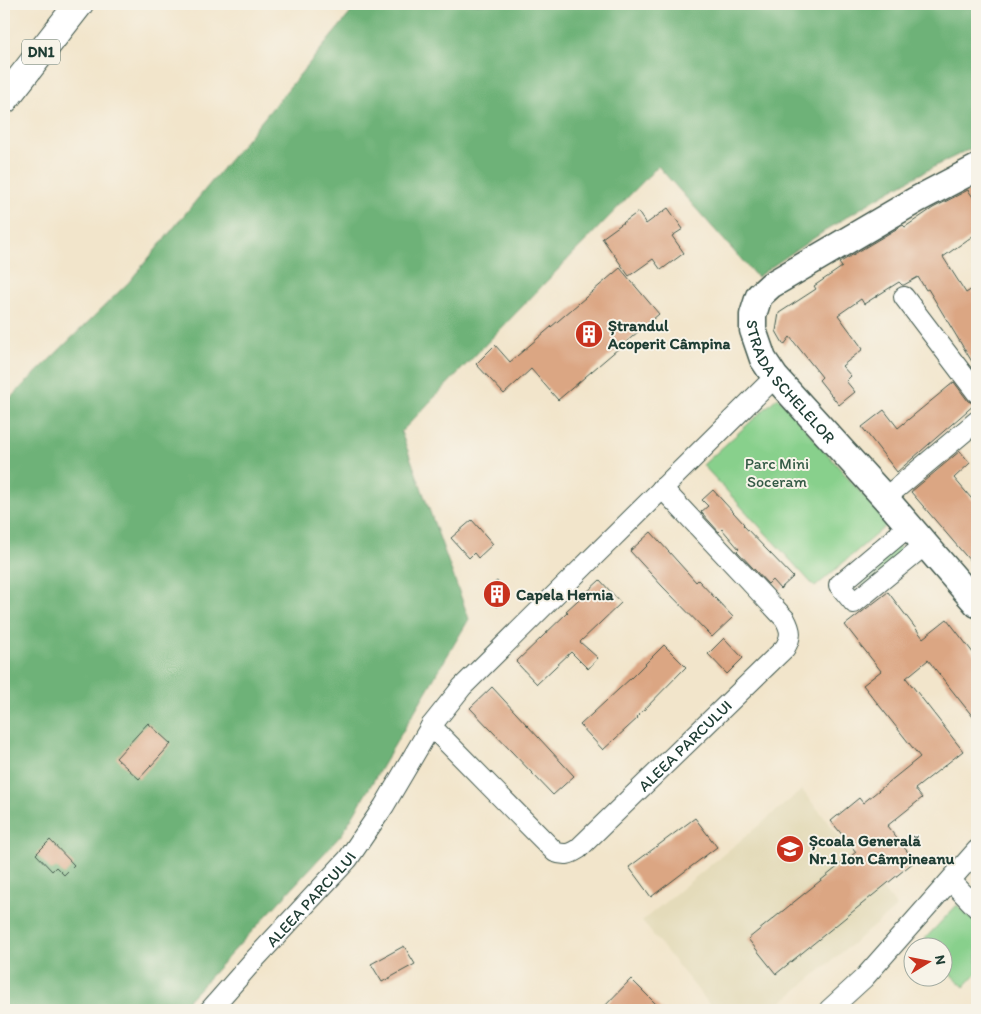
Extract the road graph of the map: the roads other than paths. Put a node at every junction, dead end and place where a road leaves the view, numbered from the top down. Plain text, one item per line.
1 (58, 4) edge
2 (79, 4) edge
3 (4, 74) edge
4 (4, 100) edge
5 (977, 168) edge
6 (904, 296) dead end
7 (775, 377) junction
8 (977, 393) edge
9 (977, 420) edge
10 (662, 488) junction
11 (886, 498) junction
12 (975, 598) edge
13 (431, 726) junction
14 (977, 850) edge
15 (951, 881) junction
16 (977, 908) edge
17 (836, 1008) edge
18 (210, 1010) edge

1 - 3 highway, DN1
2 - 4 highway, DN1
5 - 7 main road, STRADA SCHELELOR
6 - 8 street
7 - 10 street, ALEEA PARCULUI
7 - 11 main road, STRADA SCHELELOR
9 - 11 street
10 - 13 street, ALEEA PARCULUI
10 - 13 street, ALEEA PARCULUI
11 - 12 main road, STRADA SCHELELOR
13 - 18 street, ALEEA PARCULUI
14 - 15 street
15 - 16 street
15 - 17 street

